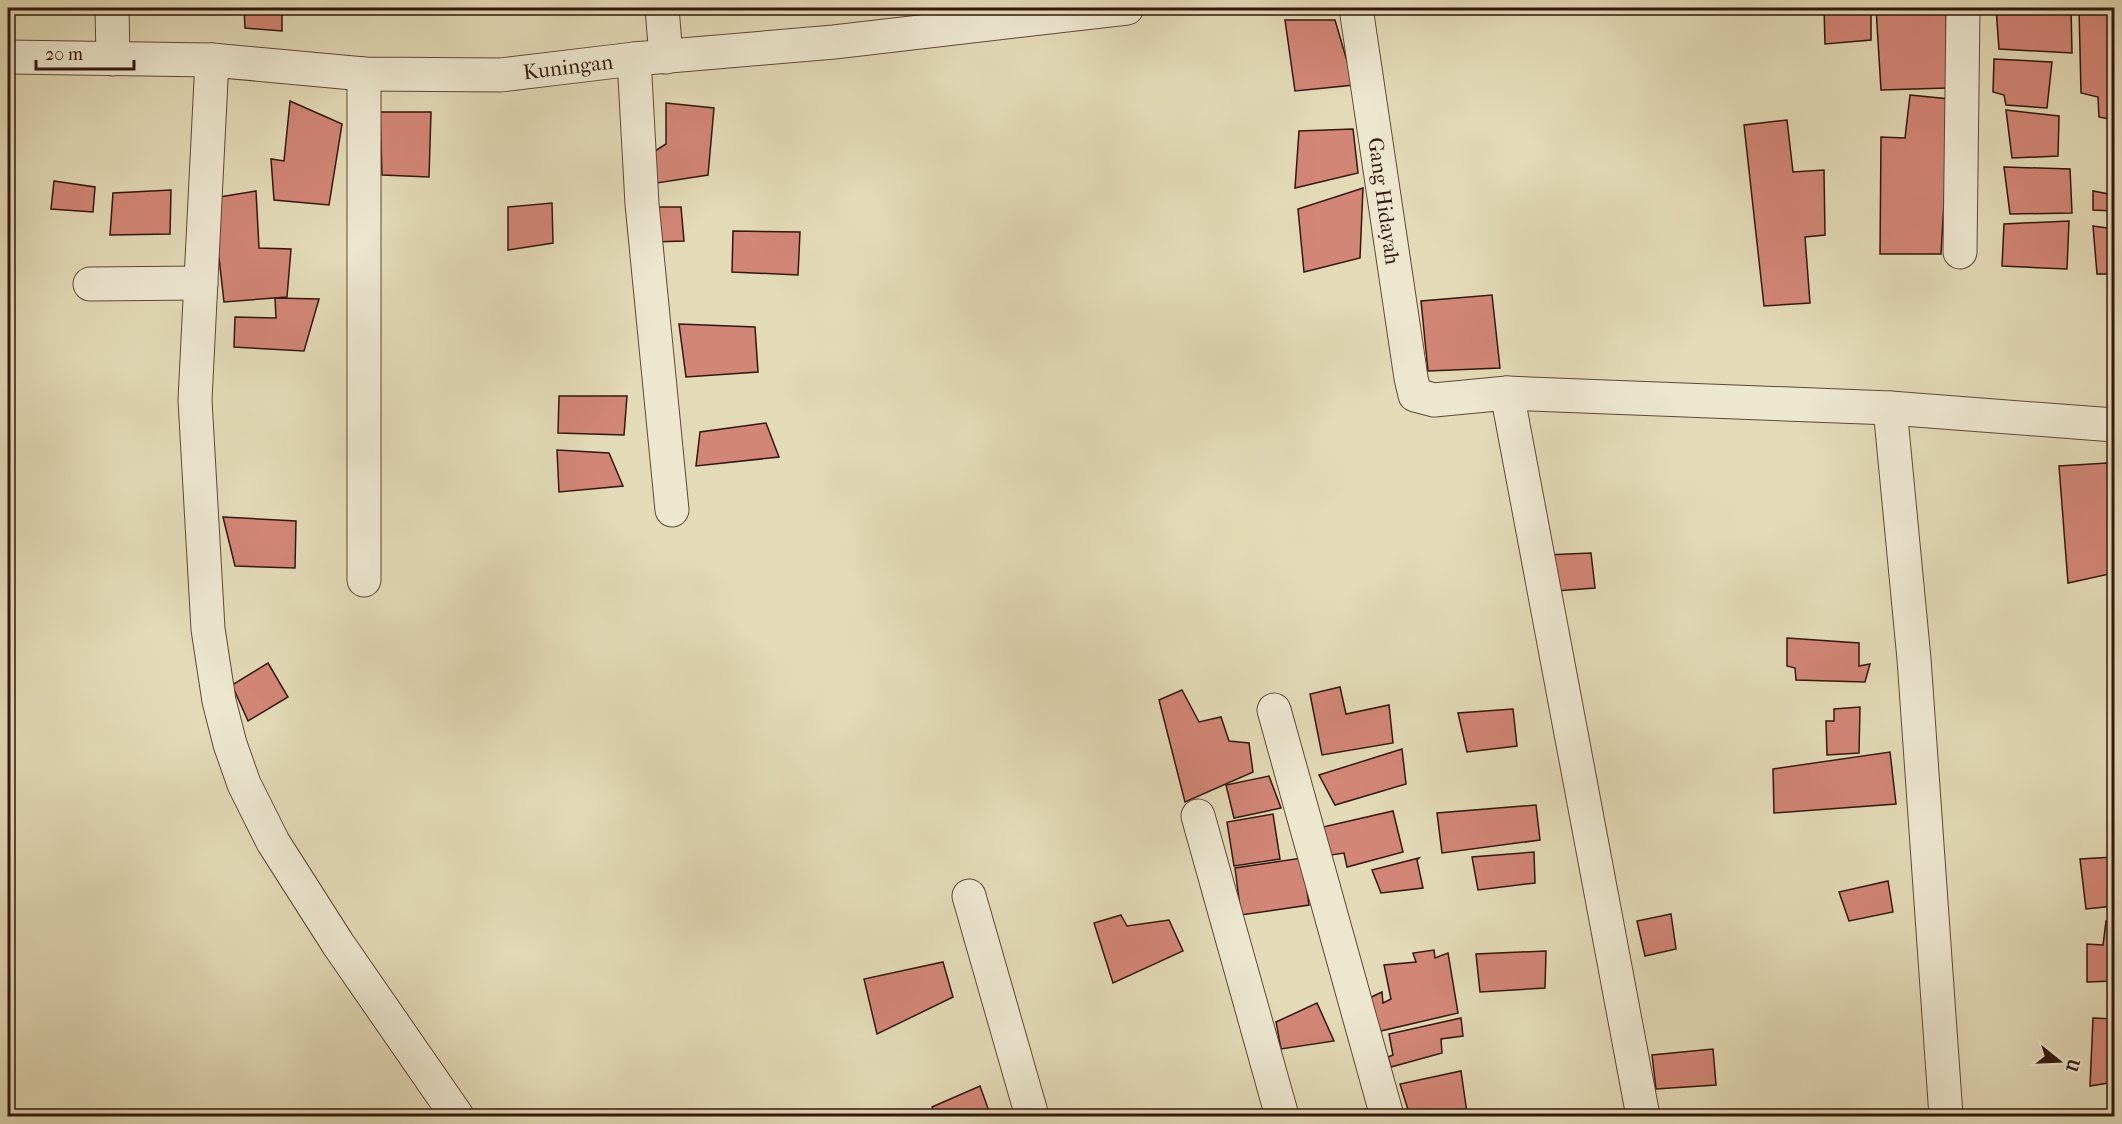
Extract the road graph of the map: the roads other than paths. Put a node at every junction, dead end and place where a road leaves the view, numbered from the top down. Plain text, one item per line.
1 (112, 8) edge
2 (662, 8) edge
3 (1126, 8) edge
4 (1356, 8) edge
5 (1963, 8) edge
6 (8, 57) edge
7 (650, 58) junction
8 (113, 59) junction
9 (212, 60) junction
10 (364, 74) junction
11 (1960, 252) dead end
12 (201, 283) junction
13 (90, 285) dead end
14 (1507, 393) junction
15 (1890, 408) junction
16 (2115, 424) edge
17 (672, 510) dead end
18 (363, 580) dead end
19 (1274, 710) dead end
20 (1198, 816) dead end
21 (969, 896) dead end
22 (457, 1116) edge
23 (1032, 1116) edge
24 (1282, 1116) edge
25 (1388, 1116) edge
26 (1643, 1116) edge
27 (1946, 1116) edge

1 - 8 street
2 - 7 street
3 - 7 street, Kuningan
4 - 14 street, Gang Hidayah
5 - 11 street
6 - 8 street, Kuningan
7 - 10 street, Kuningan
7 - 17 street
8 - 9 street, Kuningan
9 - 10 street, Kuningan
9 - 12 street
10 - 18 street
12 - 13 street
12 - 22 street
14 - 15 street
14 - 26 street
15 - 16 street
15 - 27 street
19 - 25 street
20 - 24 street
21 - 23 street

